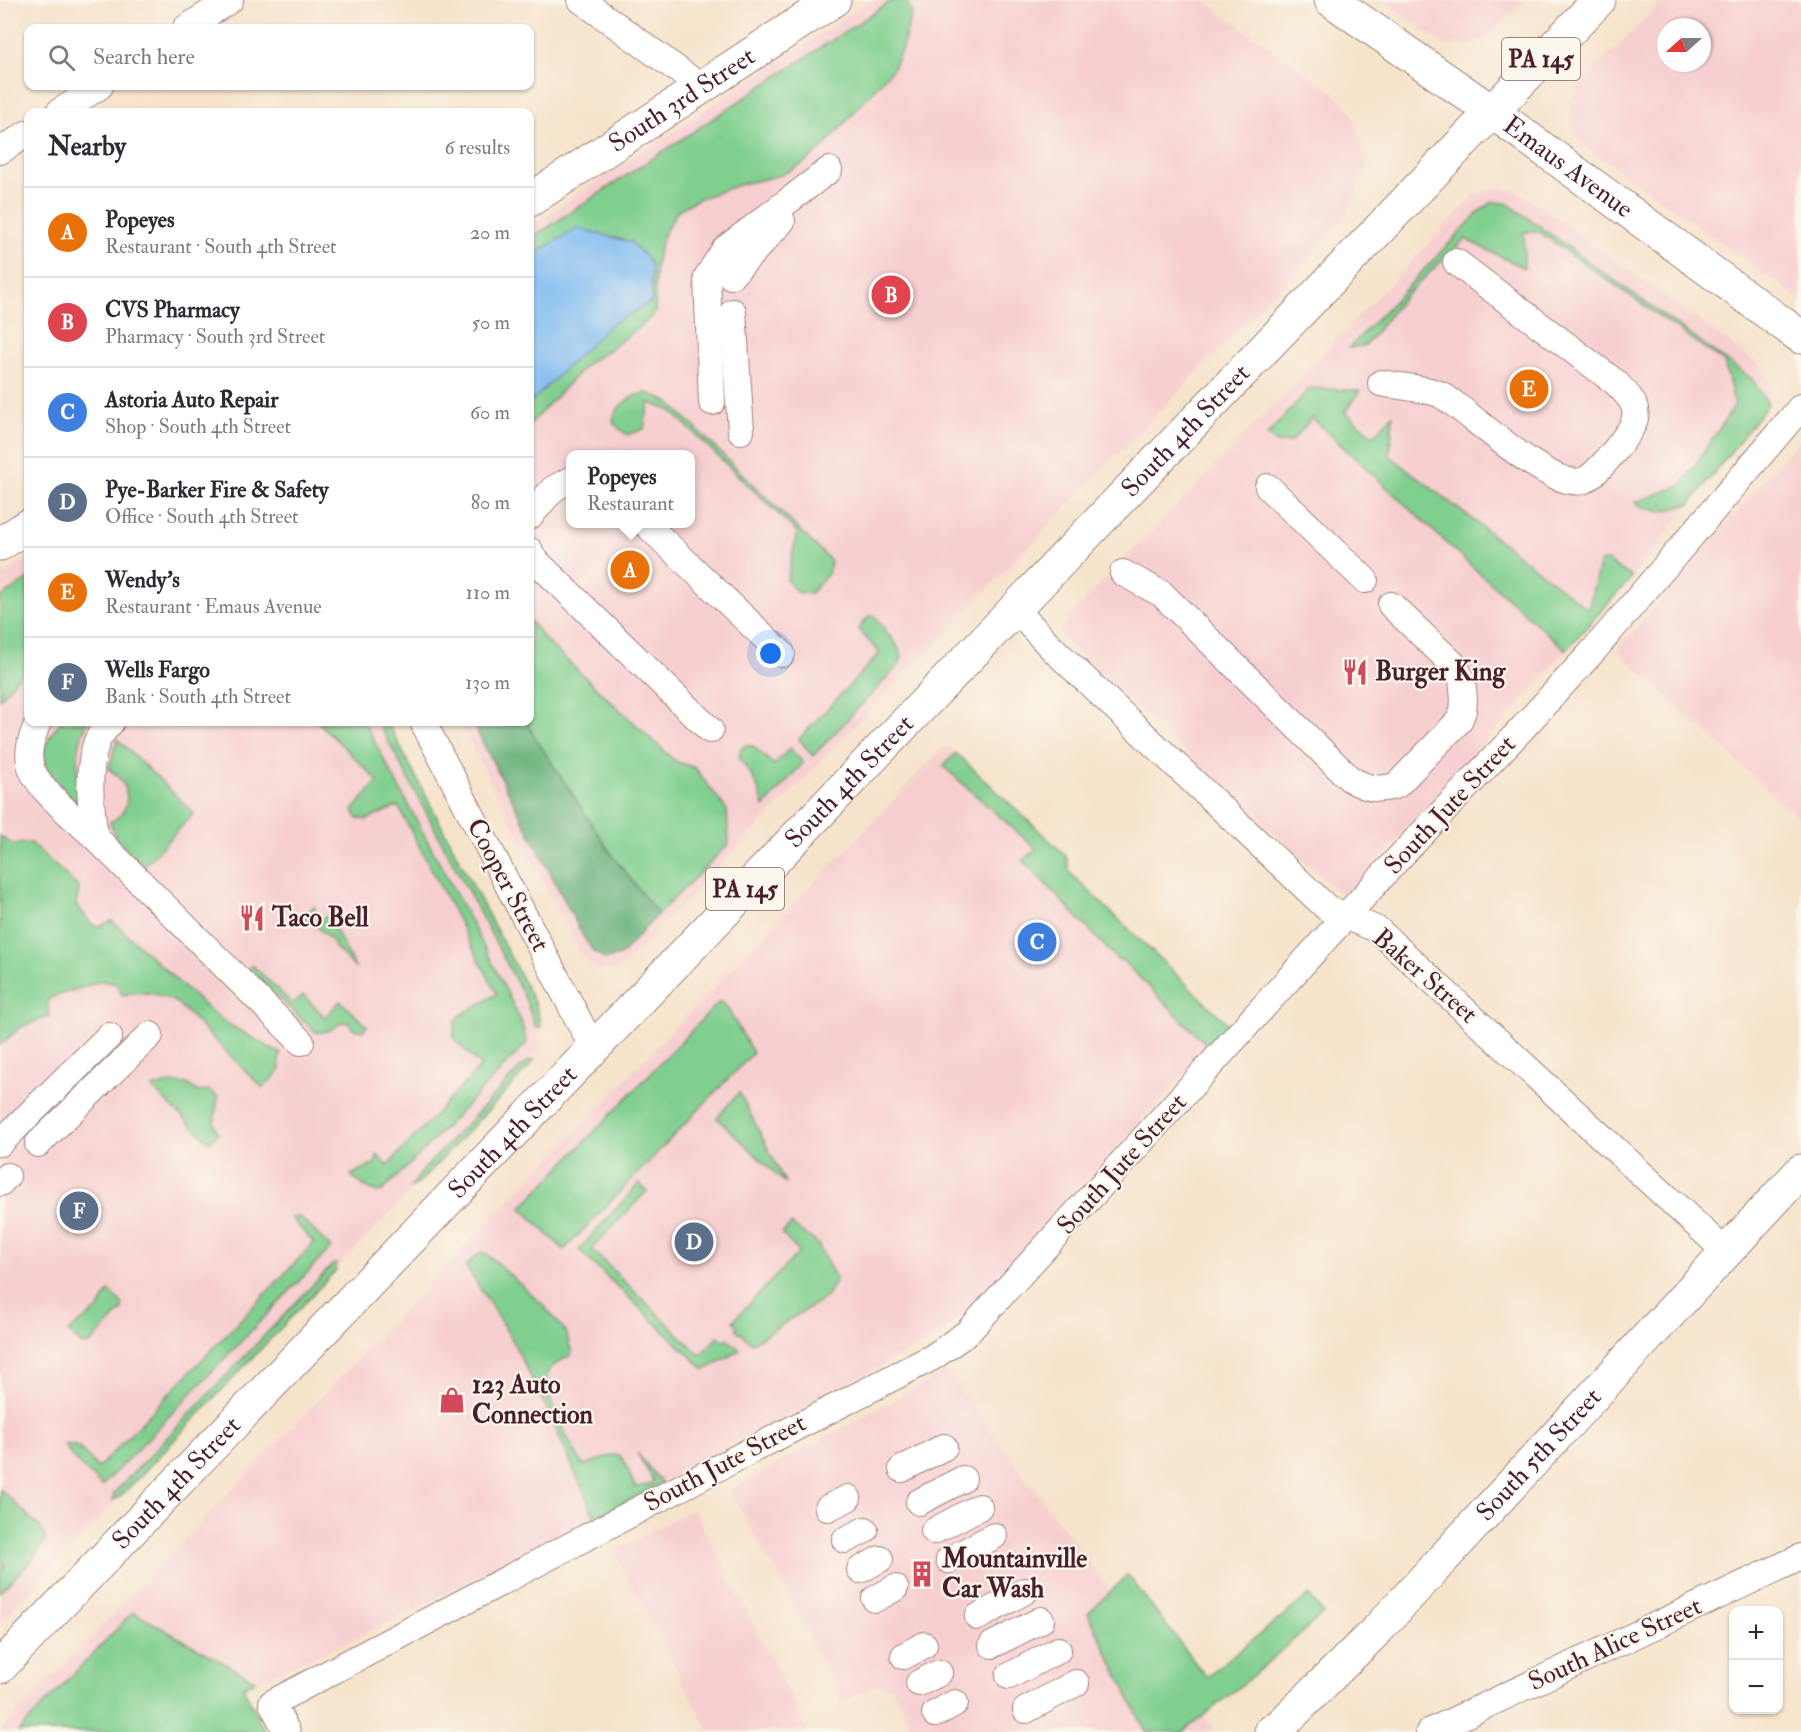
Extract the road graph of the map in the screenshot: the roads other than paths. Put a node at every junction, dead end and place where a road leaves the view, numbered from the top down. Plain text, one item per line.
1 (230, 0) edge
2 (581, 0) edge
3 (834, 0) edge
4 (1331, 0) edge
5 (1599, 0) edge
6 (192, 24) edge
7 (703, 88) junction
8 (94, 90) edge
9 (65, 108) edge
10 (1491, 111) junction
11 (24, 136) edge
12 (0, 152) edge
13 (534, 198) edge
14 (1456, 261) dead end
15 (731, 276) dead end
16 (733, 312) dead end
17 (1801, 337) edge
18 (1381, 382) dead end
19 (712, 402) dead end
20 (1801, 407) edge
21 (741, 431) dead end
22 (566, 482) edge
23 (1268, 487) dead end
24 (534, 511) edge
25 (650, 528) edge
26 (24, 529) edge
27 (0, 544) edge
28 (534, 559) edge
29 (1123, 573) dead end
30 (1365, 580) dead end
31 (1391, 605) dead end
32 (1014, 608) junction
33 (782, 654) dead end
34 (36, 726) edge
35 (108, 726) edge
36 (425, 726) edge
37 (710, 730) dead end
38 (95, 837) junction
39 (1347, 916) junction
40 (150, 1035) dead end
41 (110, 1036) dead end
42 (301, 1042) dead end
43 (593, 1048) junction
44 (0, 1143) edge
45 (38, 1144) dead end
46 (1801, 1172) edge
47 (1727, 1253) junction
48 (944, 1447) dead end
49 (902, 1469) dead end
50 (963, 1479) dead end
51 (919, 1502) dead end
52 (979, 1508) dead end
53 (934, 1531) dead end
54 (994, 1536) dead end
55 (1801, 1557) edge
56 (949, 1560) dead end
57 (1025, 1592) dead end
58 (978, 1617) dead end
59 (1041, 1620) dead end
60 (992, 1645) dead end
61 (1058, 1650) dead end
62 (0, 1667) edge
63 (1008, 1676) dead end
64 (1076, 1683) dead end
65 (1026, 1710) dead end
66 (1282, 1729) edge
67 (287, 1732) edge
68 (1429, 1732) edge

1 - 6 lane
2 - 7 lane
3 - 7 main road, South 3rd Street
4 - 10 main road, Emaus Avenue
5 - 10 main road, South 4th Street / PA 145
7 - 13 main road, South 3rd Street
8 - 9 lane
10 - 17 main road, Emaus Avenue
10 - 32 main road, South 4th Street / PA 145
11 - 12 lane
14 - 18 lane
15 - 19 lane
16 - 21 lane
20 - 39 lane, South Jute Street
22 - 24 lane
23 - 30 lane
25 - 33 lane
26 - 27 main road
28 - 37 lane
29 - 31 lane
32 - 39 lane, Baker Street
32 - 43 main road, South 4th Street / PA 145
34 - 38 lane
35 - 38 lane
36 - 43 lane, Cooper Street
38 - 42 lane
39 - 47 lane, Baker Street
39 - 67 lane, South Jute Street
40 - 45 lane
41 - 44 lane
43 - 62 main road, South 4th Street / PA 145
46 - 47 main road, South 5th Street
47 - 66 main road, South 5th Street
48 - 49 lane
50 - 51 lane
52 - 53 lane
54 - 56 lane
55 - 68 lane, South Alice Street
57 - 58 lane
59 - 60 lane
61 - 63 lane
64 - 65 lane

